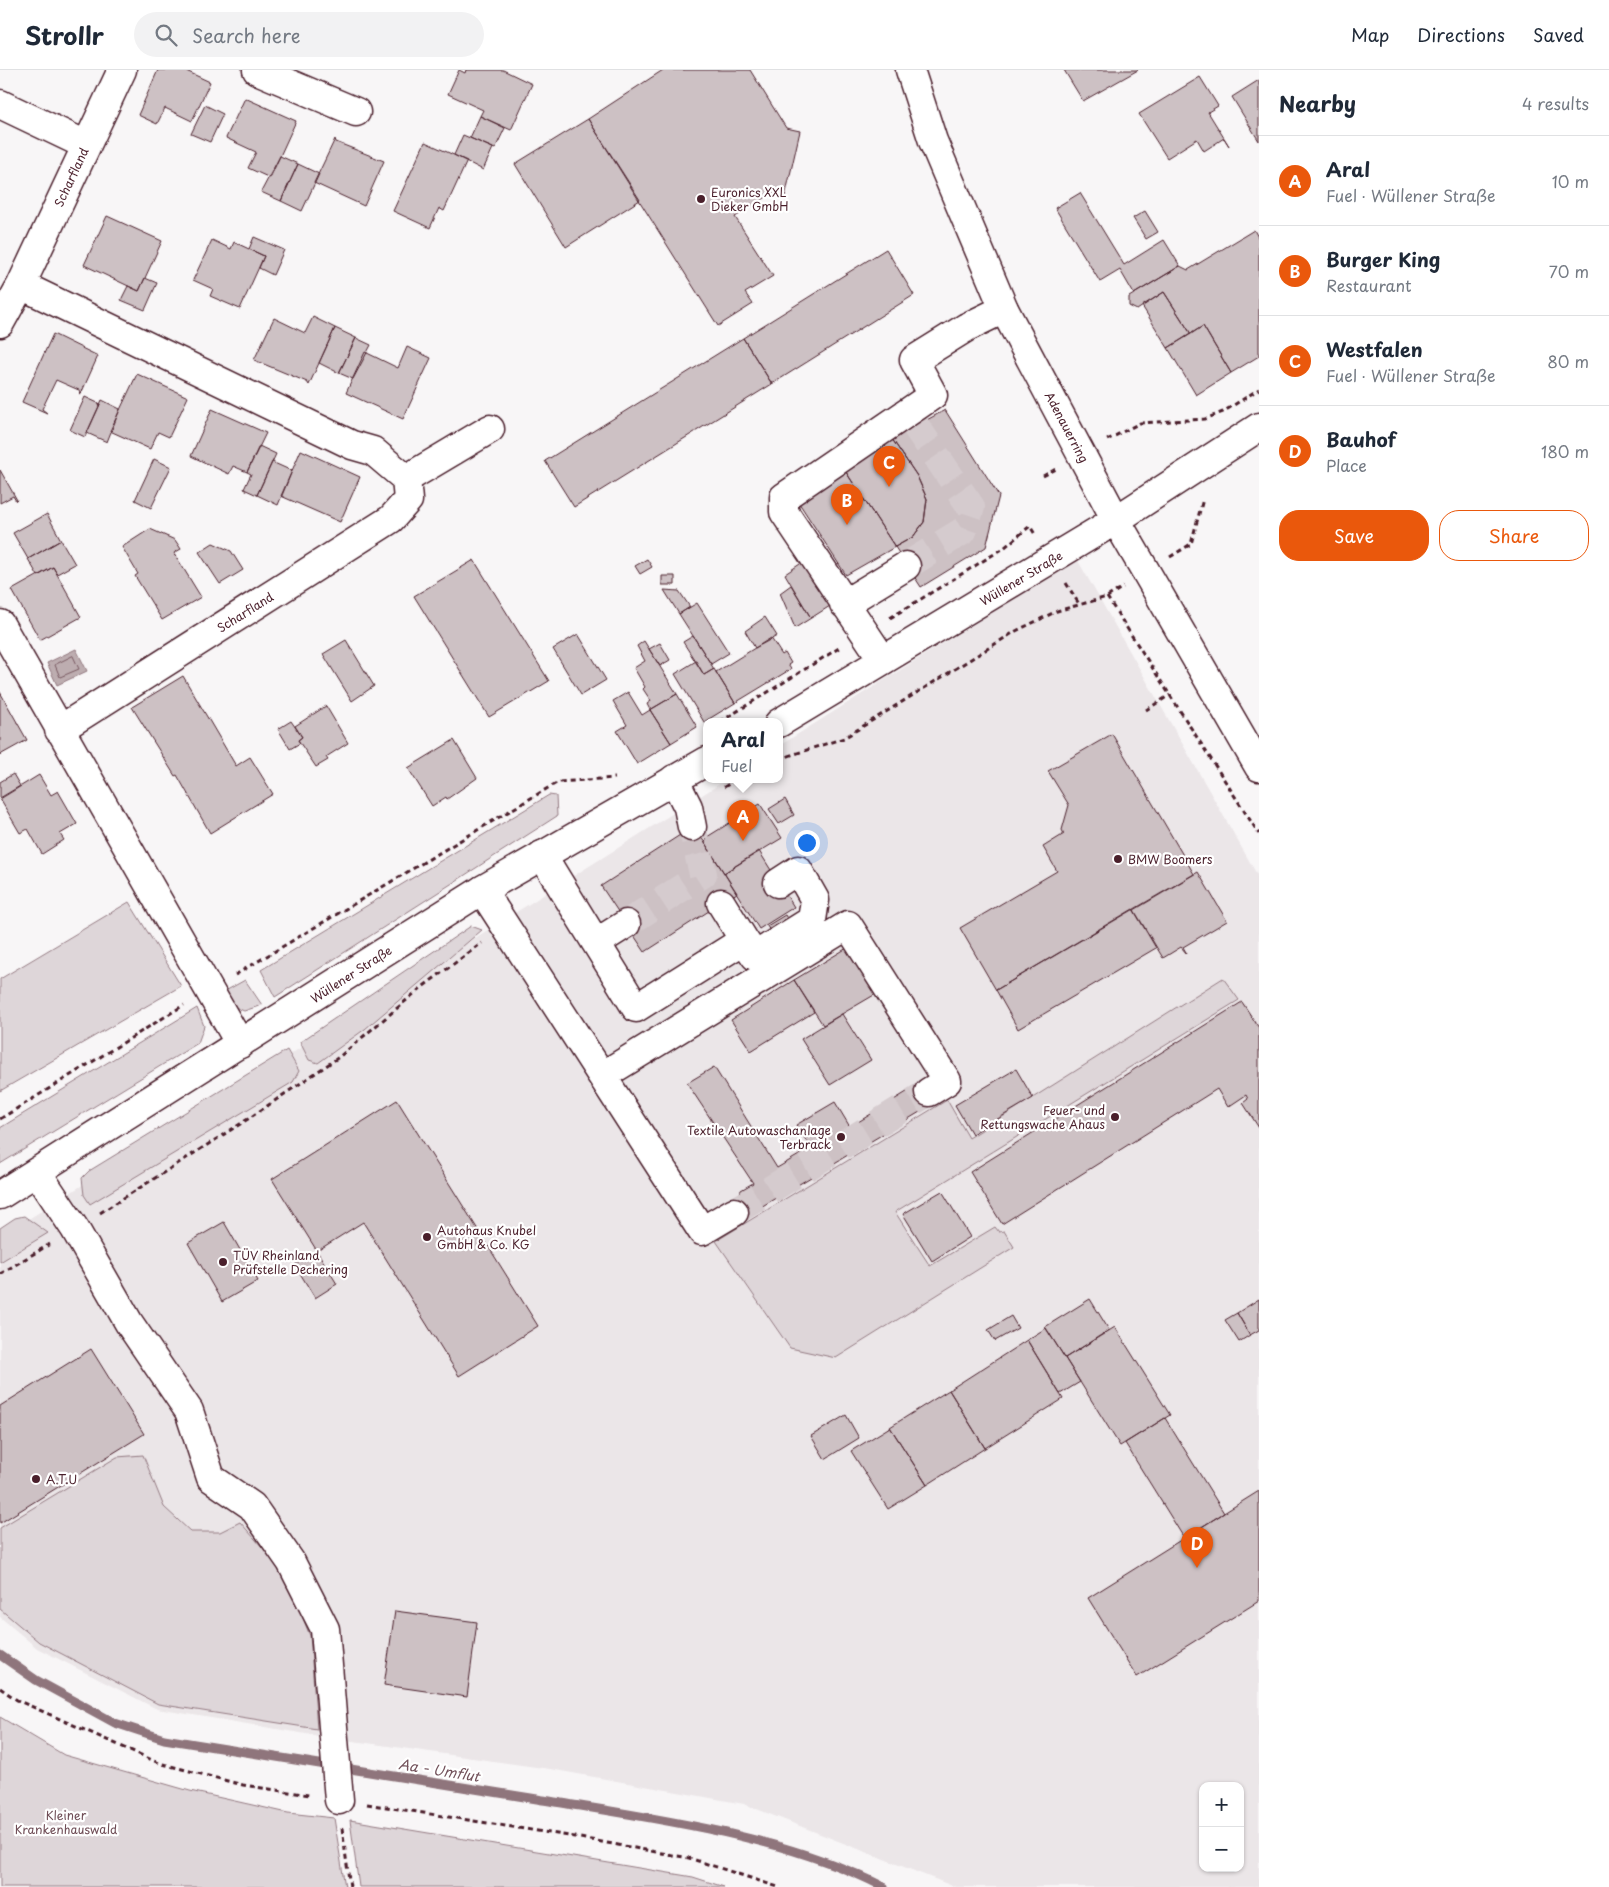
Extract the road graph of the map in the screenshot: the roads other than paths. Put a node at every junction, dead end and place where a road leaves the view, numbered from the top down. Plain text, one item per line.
1 (122, 70) edge
2 (257, 70) edge
3 (910, 70) edge
4 (0, 104) edge
5 (356, 112) dead end
6 (86, 145) junction
7 (21, 285) junction
8 (1004, 309) junction
9 (0, 322) edge
10 (1259, 427) edge
11 (490, 429) dead end
12 (406, 479) junction
13 (1116, 520) junction
14 (906, 566) tunnel mouth
15 (844, 604) junction
16 (0, 624) edge
17 (883, 660) junction
18 (783, 721) edge
19 (59, 730) junction
20 (703, 763) edge
21 (1259, 768) edge
22 (674, 779) junction
23 (690, 817) tunnel mouth
24 (542, 854) junction
25 (778, 883) dead end
26 (482, 890) junction
27 (722, 903) dead end
28 (626, 924) tunnel mouth
29 (744, 940) junction
30 (596, 943) junction
31 (240, 1044) junction
32 (602, 1076) junction
33 (929, 1092) tunnel mouth
34 (37, 1172) junction
35 (0, 1195) edge
36 (734, 1212) tunnel mouth
37 (338, 1795) road end

1 - 6 street, Scharfland
2 - 5 street
3 - 8 street, Adenauerring
4 - 6 street
6 - 7 street, Scharfland
7 - 9 street, Scharfland
7 - 12 street
8 - 13 street, Adenauerring
8 - 15 street
10 - 13 street, Wüllener Straße
11 - 12 street
12 - 19 street, Scharfland
13 - 17 street, Wüllener Straße
13 - 21 street, Adenauerring
14 - 15 street
15 - 17 street
16 - 19 street
17 - 18 street, Wüllener Straße
19 - 31 street
20 - 22 street, Wüllener Straße
22 - 23 street
22 - 24 street, Wüllener Straße
24 - 26 street, Wüllener Straße
24 - 30 street
25 - 29 street
26 - 31 street, Wüllener Straße
26 - 32 street
27 - 29 street
28 - 30 street
29 - 30 street
31 - 34 street, Wüllener Straße
32 - 33 street
32 - 36 street
34 - 35 street, Wüllener Straße
34 - 37 street

